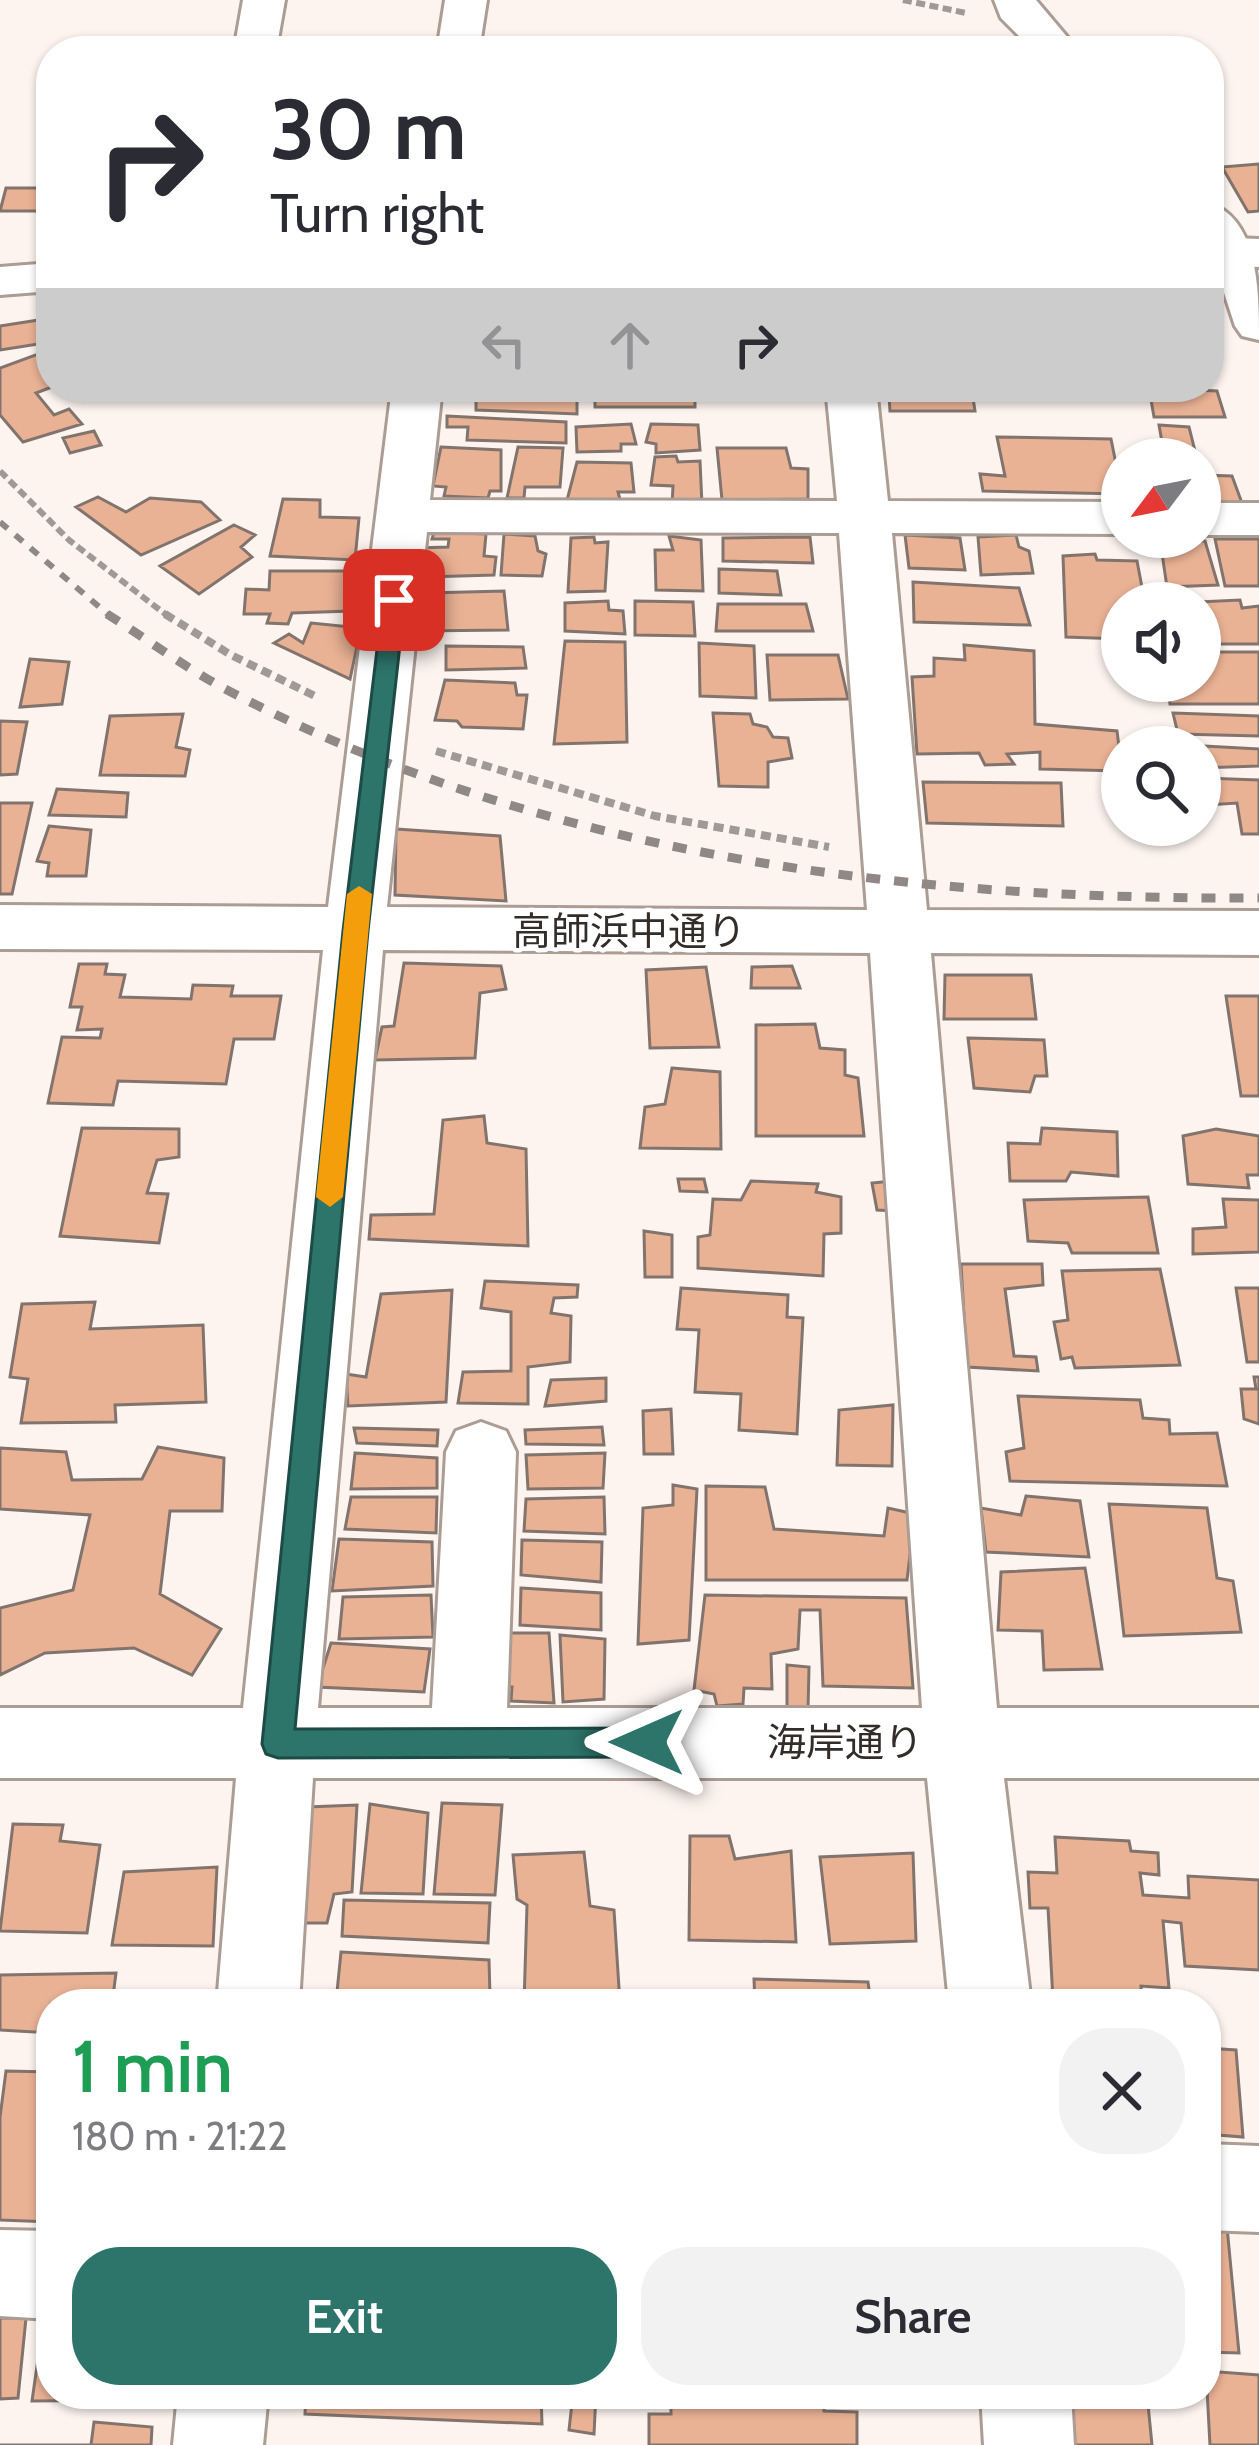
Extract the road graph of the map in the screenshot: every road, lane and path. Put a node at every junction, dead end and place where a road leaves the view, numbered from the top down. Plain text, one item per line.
1 (264, 0) edge
2 (466, 0) edge
3 (1016, 0) edge
4 (258, 36) edge
5 (460, 36) edge
6 (1043, 36) edge
7 (1229, 244) edge
8 (36, 278) edge
9 (0, 281) edge
10 (1259, 326) edge
11 (416, 402) edge
12 (853, 402) edge
13 (405, 516) junction
14 (865, 516) junction
15 (1101, 518) edge
16 (1221, 519) edge
17 (1259, 519) edge
18 (0, 927) edge
19 (356, 931) junction
20 (902, 932) junction
21 (1259, 933) edge
22 (481, 1452) dead end
23 (468, 1742) junction
24 (959, 1742) junction
25 (0, 1743) edge
26 (278, 1744) junction
27 (1259, 1744) edge
28 (259, 1989) edge
29 (989, 1989) edge
30 (1221, 2188) edge
31 (1259, 2189) edge
32 (0, 2273) edge
33 (36, 2274) edge
34 (222, 2409) edge
35 (1027, 2409) edge
36 (218, 2445) edge
37 (1029, 2445) edge

1 - 4 street
2 - 5 street
3 - 6 street
7 - 10 street
8 - 9 street
11 - 13 street
12 - 14 street
13 - 14 street
13 - 19 street
14 - 15 street
14 - 20 street
16 - 17 street
18 - 19 street, 高師浜中通り
19 - 20 street, 高師浜中通り
19 - 26 street
20 - 21 street, 高師浜中通り
20 - 24 street
22 - 23 street
23 - 24 street, 海岸通り
23 - 26 street, 海岸通り
24 - 27 street, 海岸通り
24 - 29 street
25 - 26 street, 海岸通り
26 - 28 street
30 - 31 street
32 - 33 street
34 - 36 street
35 - 37 street

